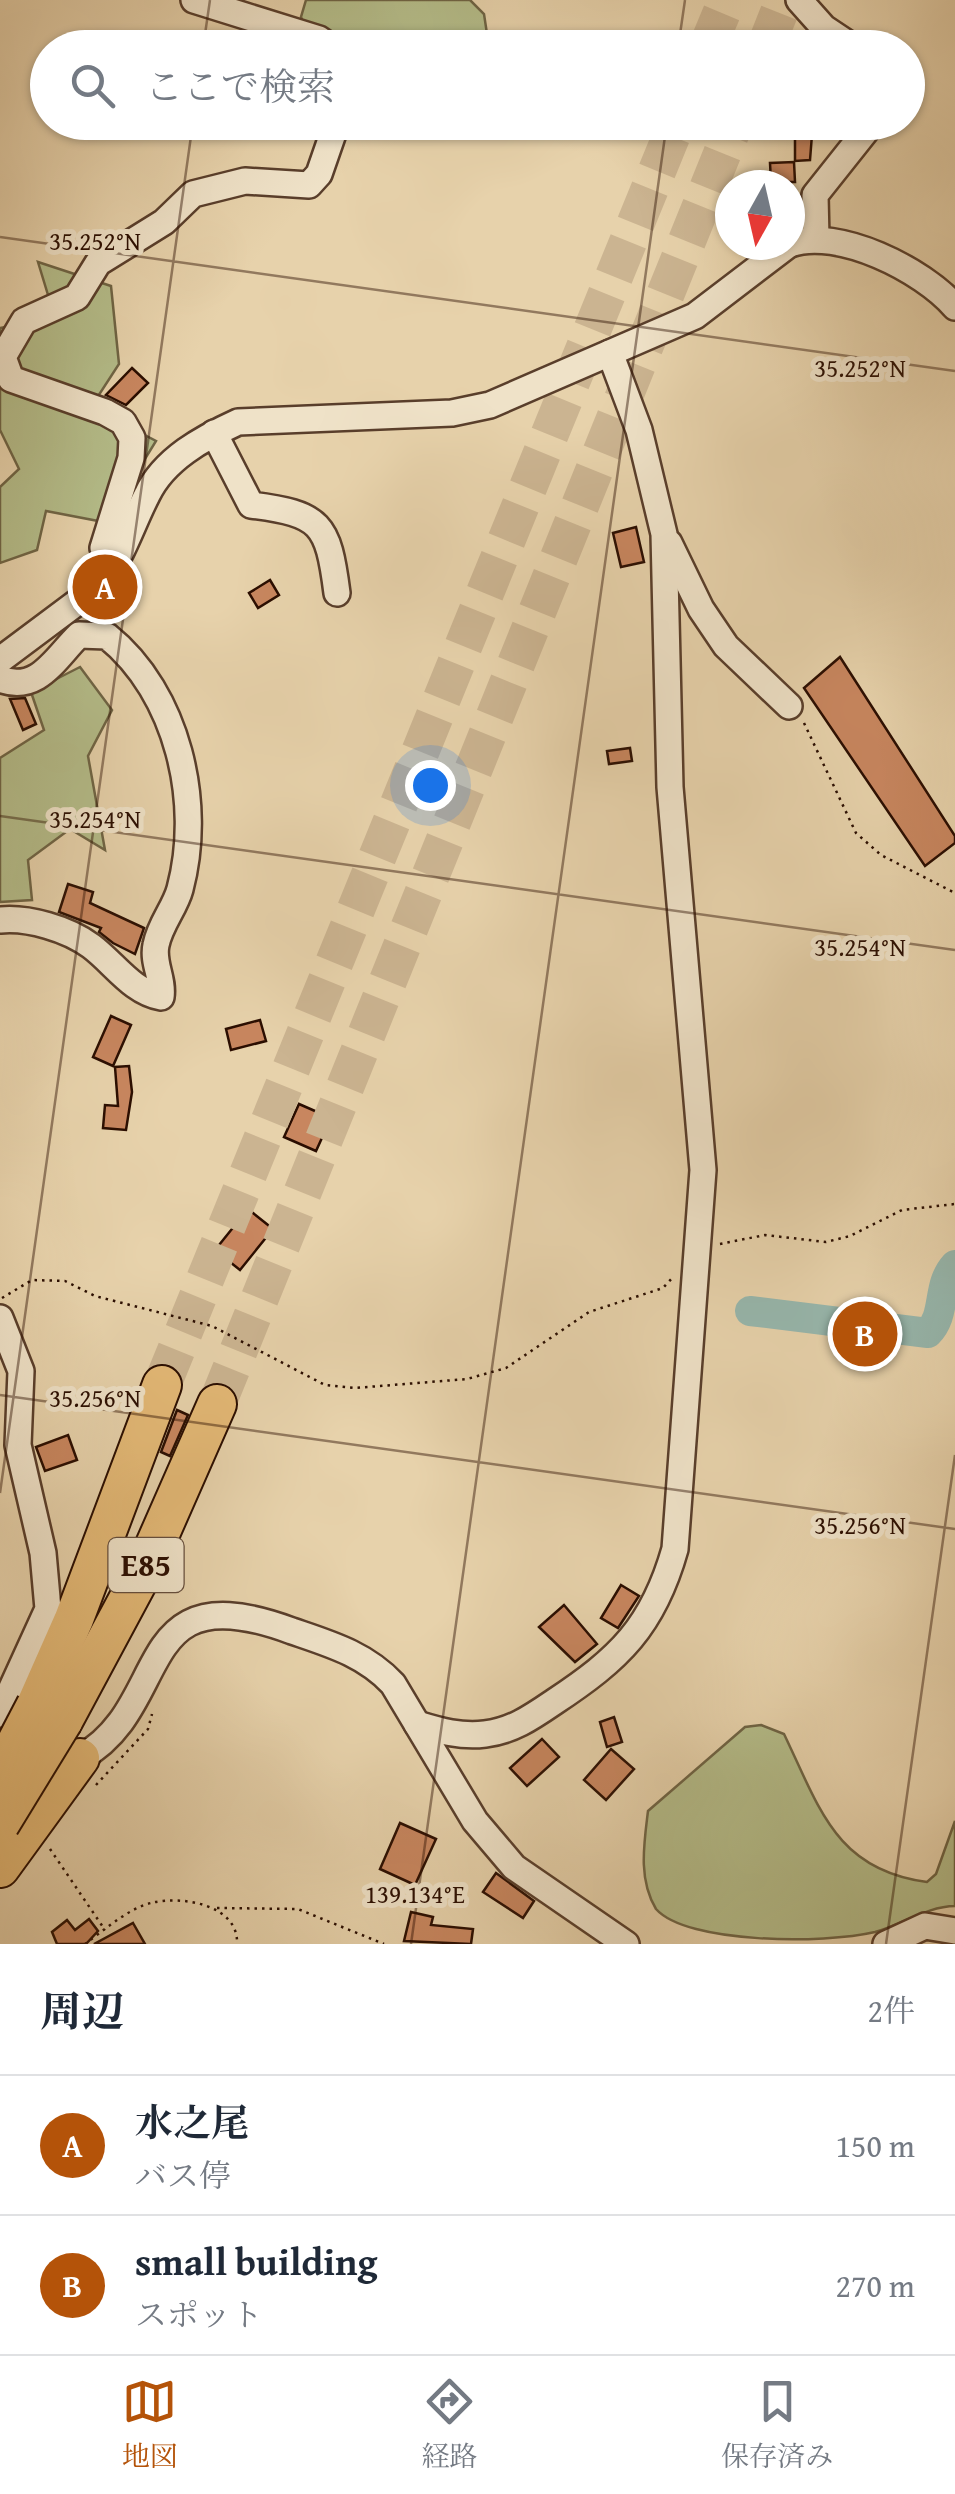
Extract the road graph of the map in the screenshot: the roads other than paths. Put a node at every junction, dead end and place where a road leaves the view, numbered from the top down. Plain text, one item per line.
1 (194, 0) edge
2 (799, 0) edge
3 (291, 30) edge
4 (827, 30) edge
5 (331, 140) edge
6 (858, 140) edge
7 (816, 238) junction
8 (805, 241) edge
9 (770, 260) edge
10 (955, 307) edge
11 (610, 353) junction
12 (214, 433) junction
13 (664, 534) junction
14 (112, 570) junction
15 (343, 584) dead end
16 (0, 660) edge
17 (0, 678) edge
18 (789, 706) road end
19 (0, 920) edge
20 (0, 1318) edge
21 (162, 1385) tunnel mouth
22 (218, 1404) tunnel mouth
23 (33, 1713) edge
24 (417, 1724) junction
25 (0, 1733) edge
26 (0, 1774) edge
27 (85, 1774) junction
28 (0, 1824) edge
29 (0, 1868) edge
30 (955, 1931) edge
31 (626, 1944) edge
32 (886, 1944) edge

1 - 3 street
2 - 4 street
5 - 14 street
6 - 7 street
7 - 8 street
7 - 10 street
9 - 11 street
11 - 12 street
11 - 13 street
12 - 14 street
12 - 15 street
13 - 18 street
13 - 24 street
14 - 16 street
17 - 19 street
20 - 23 street
21 - 23 highway, E85
22 - 23 highway, E85
23 - 26 highway, E85, bridge
23 - 28 highway, E85, bridge
24 - 27 street
24 - 31 street
25 - 27 street
27 - 29 highway
30 - 32 street

